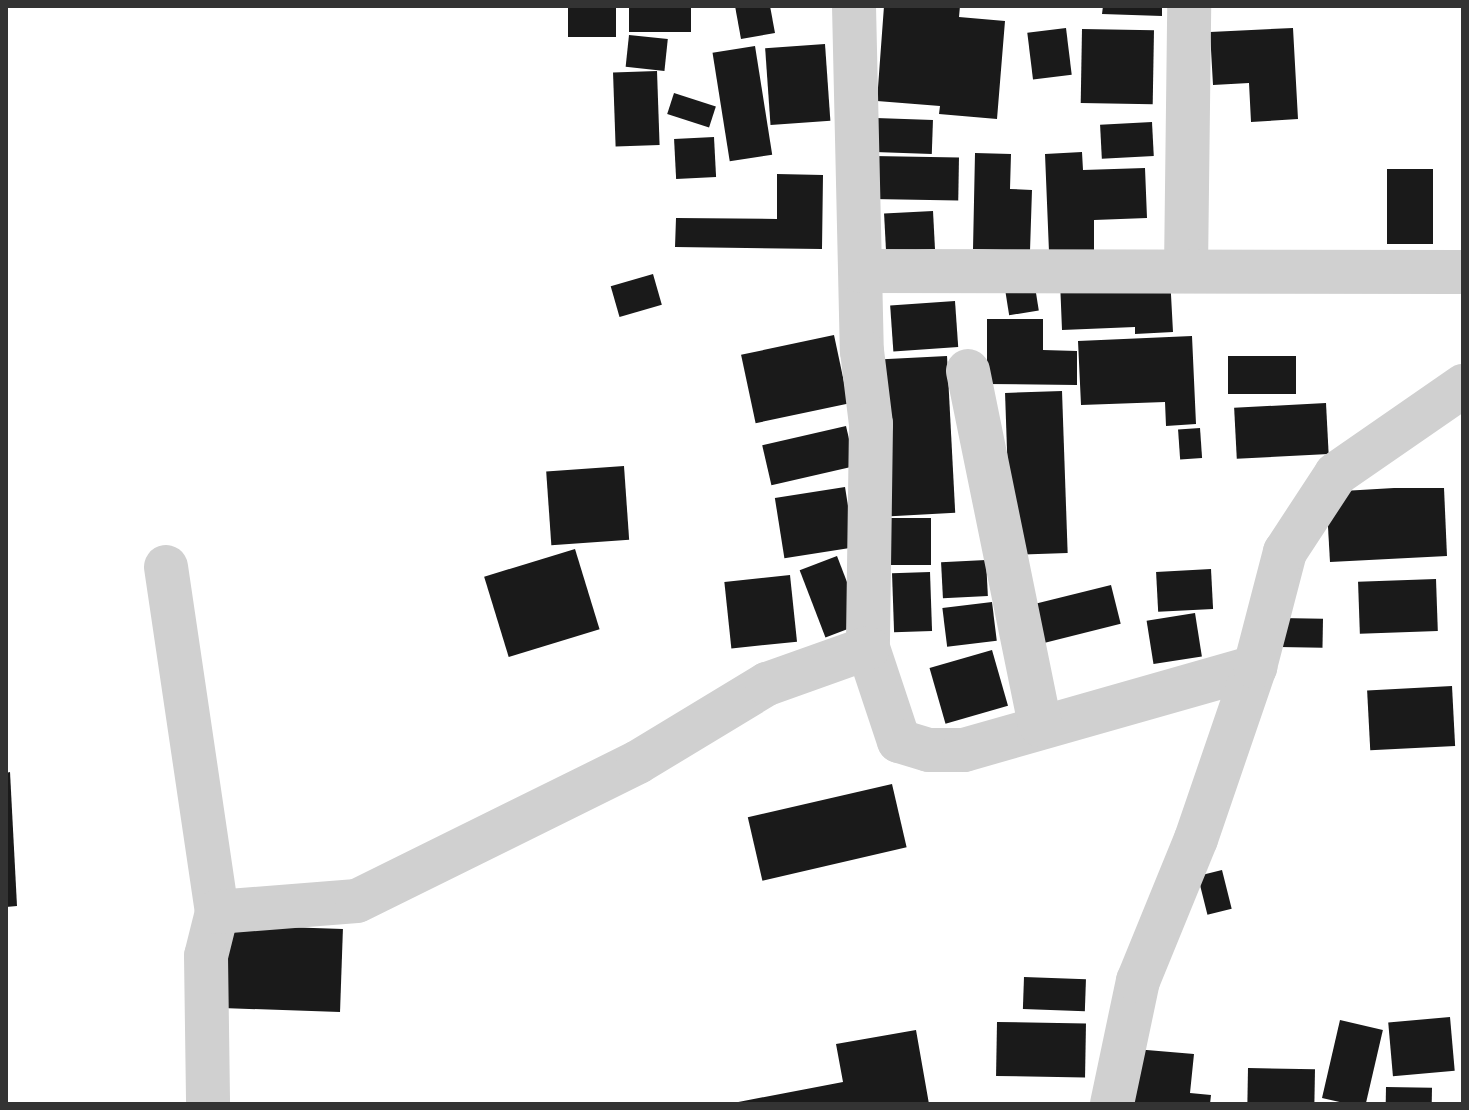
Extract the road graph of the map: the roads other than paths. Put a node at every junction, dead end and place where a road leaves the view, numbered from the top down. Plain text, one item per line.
1 (854, 6) edge
2 (1189, 6) edge
3 (1186, 270) junction
4 (861, 271) junction
5 (1463, 272) edge
6 (968, 371) dead end
7 (1463, 386) edge
8 (166, 567) dead end
9 (868, 648) junction
10 (1255, 667) junction
11 (1040, 725) junction
12 (217, 912) junction
13 (208, 1104) edge
14 (1112, 1104) edge

1 - 4 street
2 - 3 street
3 - 4 street
3 - 5 street
4 - 9 street
6 - 11 street
7 - 10 street
8 - 12 street
9 - 11 street
9 - 12 street
10 - 11 street
10 - 14 street
12 - 13 street

